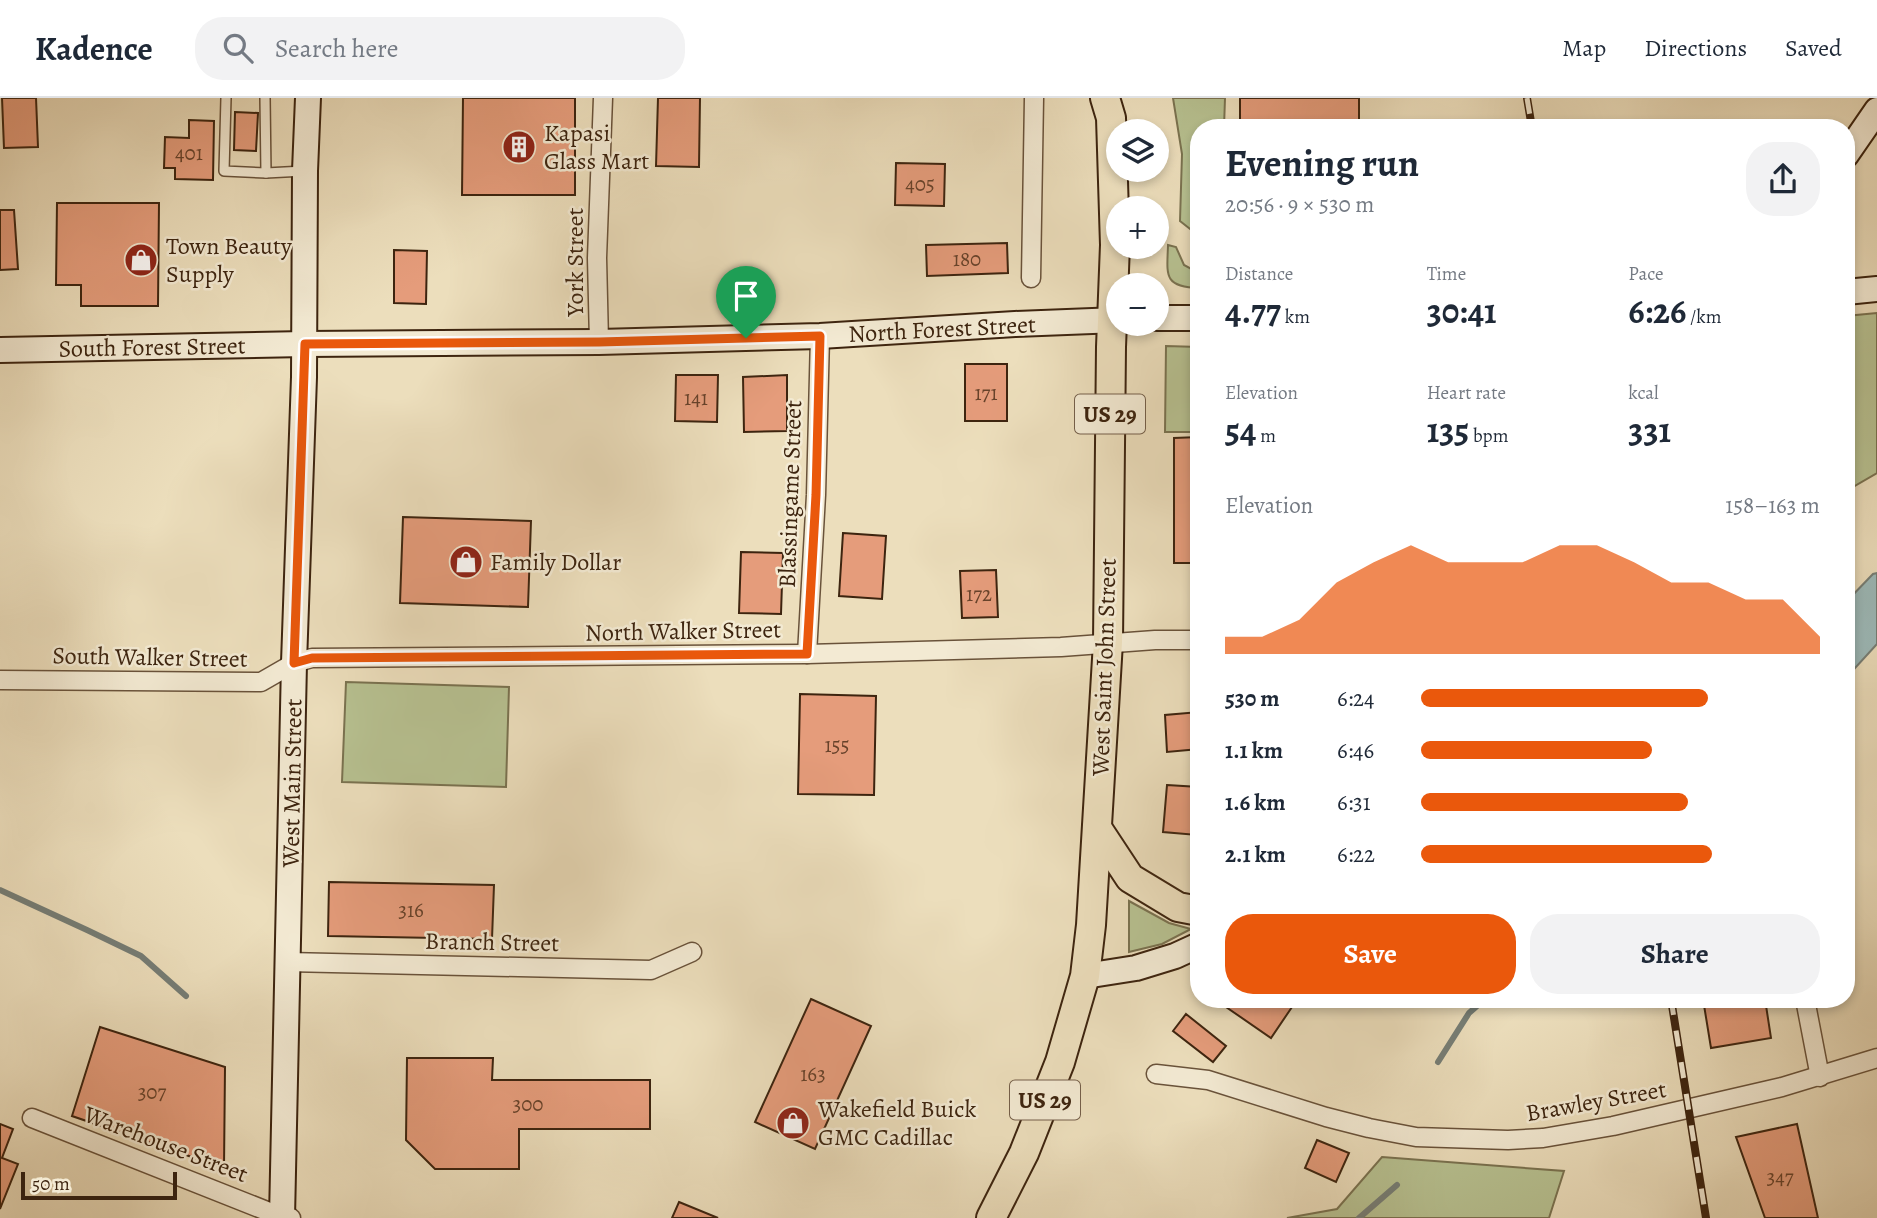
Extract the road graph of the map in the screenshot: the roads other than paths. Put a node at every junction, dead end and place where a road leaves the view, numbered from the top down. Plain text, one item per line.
1 (226, 98) edge
2 (265, 98) edge
3 (300, 98) edge
4 (308, 98) edge
5 (603, 98) edge
6 (1034, 98) edge
7 (1105, 98) edge
8 (1877, 110) edge
9 (1855, 142) edge
10 (305, 171) junction
11 (266, 173) junction
12 (1115, 273) edge
13 (1031, 278) dead end
14 (1877, 289) edge
15 (1855, 291) edge
16 (1169, 318) edge
17 (1190, 318) edge
18 (1106, 321) edge
19 (820, 336) junction
20 (1115, 336) edge
21 (599, 342) junction
22 (305, 344) junction
23 (0, 350) edge
24 (1190, 640) edge
25 (1108, 642) junction
26 (807, 654) junction
27 (294, 663) junction
28 (0, 680) edge
29 (1097, 828) junction
30 (1190, 909) edge
31 (1190, 949) edge
32 (692, 952) dead end
33 (287, 962) junction
34 (1085, 976) junction
35 (1807, 1008) edge
36 (1877, 1058) edge
37 (1156, 1074) dead end
38 (1820, 1077) junction
39 (32, 1118) dead end
40 (284, 1218) edge
41 (991, 1218) edge

1 - 11 lane
2 - 11 lane
3 - 4 lane
4 - 10 street, West Main Street
5 - 21 street, York Street
6 - 13 street
7 - 12 main road, West Saint John Street / US 29
8 - 9 street
10 - 11 lane
10 - 22 street, West Main Street
14 - 15 street
16 - 17 street
18 - 19 street, North Forest Street
19 - 21 street, North Forest Street
19 - 26 street, Blassingame Street
20 - 25 main road, West Saint John Street / US 29
21 - 22 street, North Forest Street
22 - 23 street, South Forest Street
22 - 27 street, West Main Street
24 - 25 street, North Walker Street
25 - 26 street, North Walker Street
25 - 29 main road, West Saint John Street / US 29
26 - 27 street, North Walker Street
27 - 28 street, South Walker Street
27 - 33 street, West Main Street
29 - 30 main road
29 - 34 main road, West Saint John Street / US 29
31 - 34 street
32 - 33 street, Branch Street
33 - 40 street, West Main Street
34 - 41 main road, West Saint John Street / US 29
35 - 38 street
36 - 38 street, Brawley Street
37 - 38 street, Brawley Street
39 - 40 street, Warehouse Street

